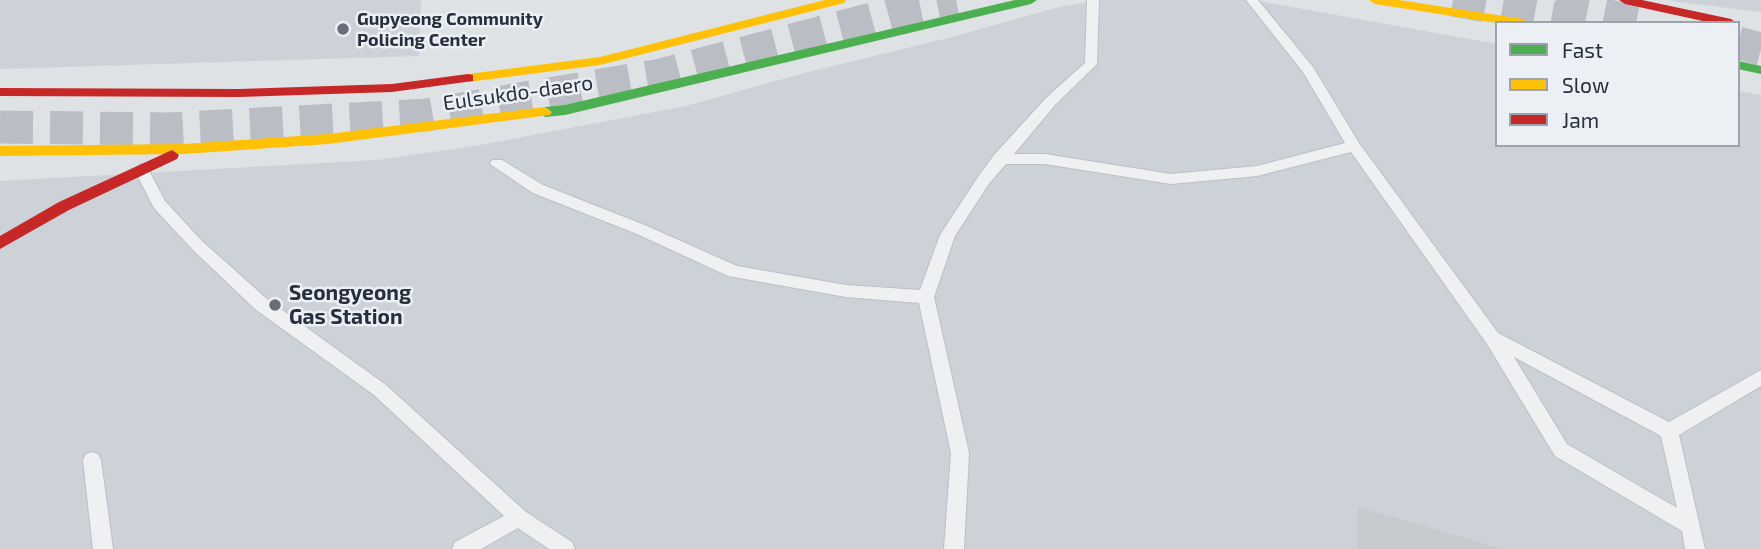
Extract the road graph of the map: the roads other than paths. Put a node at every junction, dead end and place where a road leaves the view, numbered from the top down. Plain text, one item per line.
1 (841, 0) edge
2 (1031, 0) edge
3 (1093, 0) edge
4 (1252, 0) edge
5 (1375, 0) edge
6 (1625, 0) edge
7 (1510, 21) edge
8 (1722, 21) edge
9 (1740, 65) edge
10 (1761, 70) edge
11 (0, 92) edge
12 (1354, 146) junction
13 (184, 149) junction
14 (0, 151) edge
15 (999, 159) junction
16 (497, 164) dead end
17 (141, 169) junction
18 (0, 243) edge
19 (926, 297) junction
20 (1492, 338) junction
21 (1761, 377) edge
22 (1669, 431) junction
23 (92, 460) dead end
24 (519, 518) junction
25 (1690, 526) junction
26 (103, 549) edge
27 (462, 549) edge
28 (565, 549) edge
29 (954, 549) edge
30 (1695, 549) edge

1 - 11 main road, Eulsukdo-daero
2 - 13 main road, Eulsukdo-daero
3 - 15 lane
4 - 12 lane
5 - 7 main road
6 - 8 main road
9 - 10 main road
12 - 15 lane
12 - 20 lane
13 - 14 main road, Eulsukdo-daero
13 - 17 main road
15 - 19 lane
16 - 19 lane
17 - 18 main road
17 - 24 lane
19 - 29 lane
20 - 22 lane
20 - 25 lane
21 - 22 lane
22 - 25 lane
23 - 26 lane
24 - 27 lane
24 - 28 lane
25 - 30 lane

